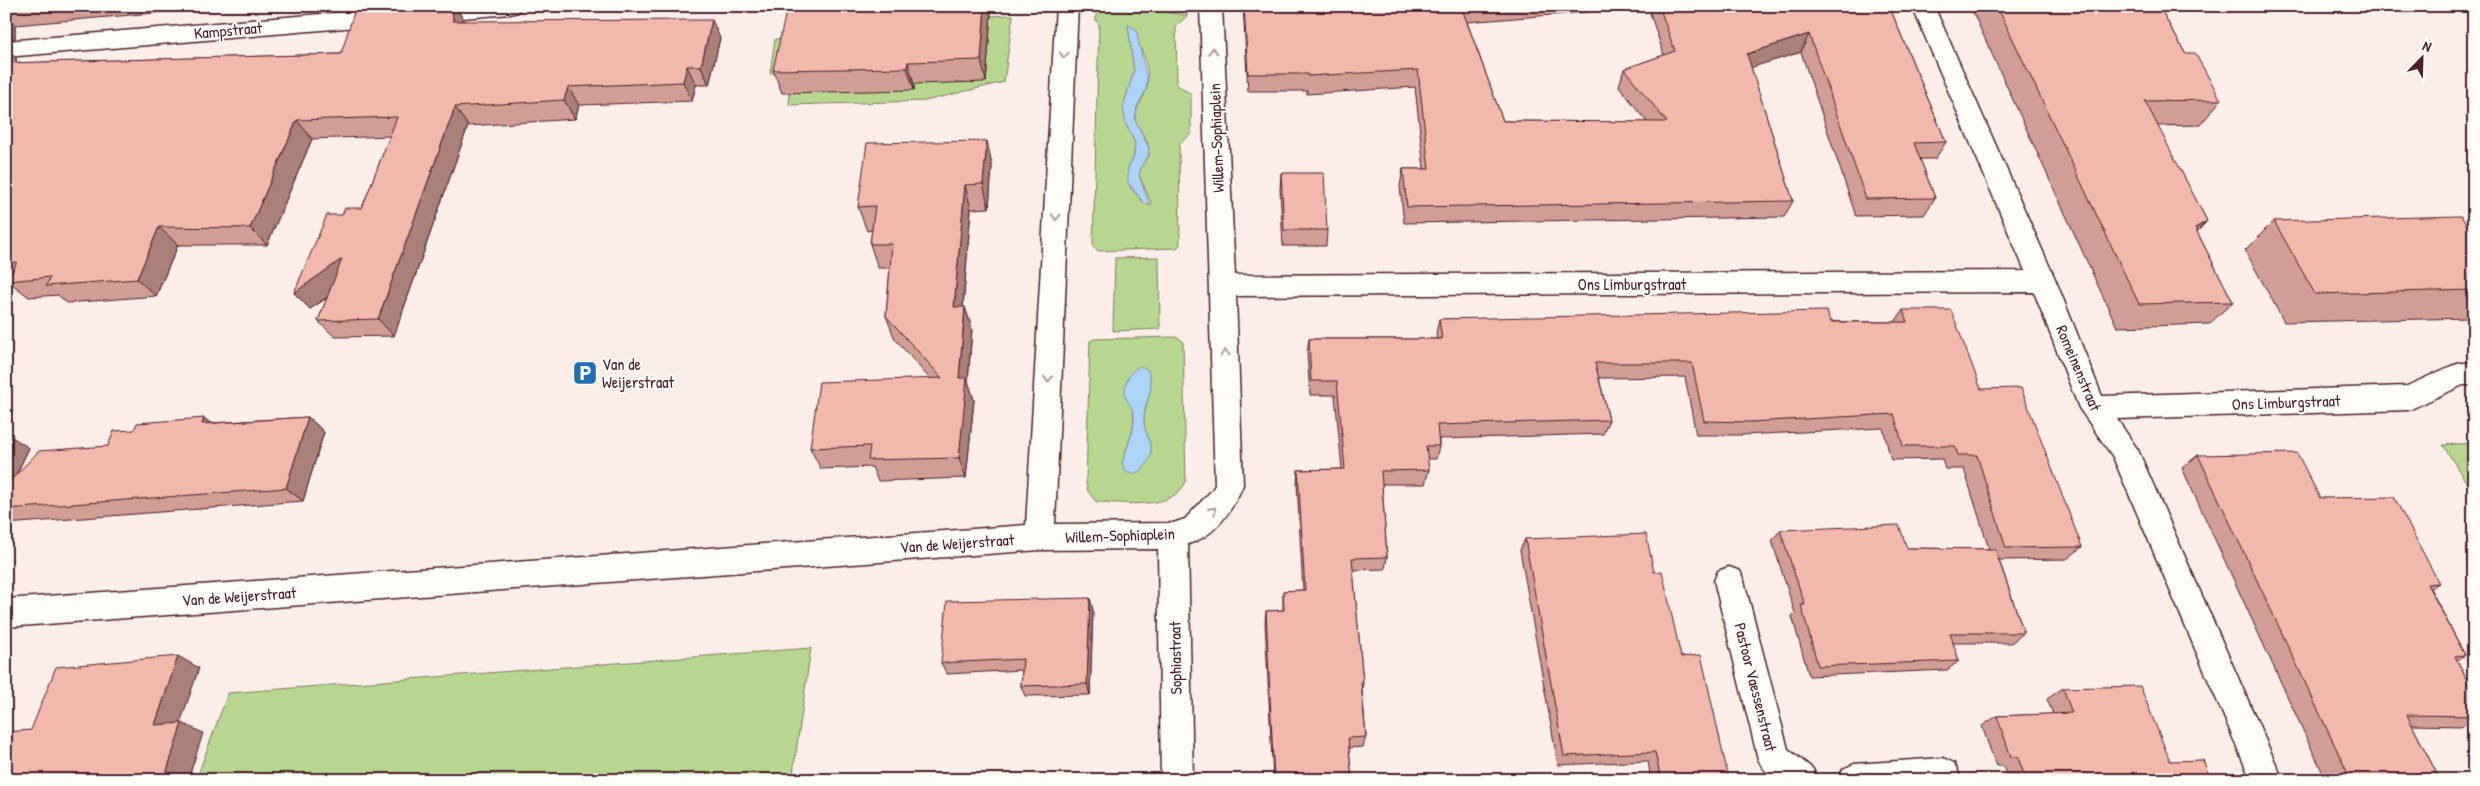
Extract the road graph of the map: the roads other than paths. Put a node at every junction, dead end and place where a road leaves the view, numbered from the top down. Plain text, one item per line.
1 (510, 6) edge
2 (1067, 6) edge
3 (1211, 6) edge
4 (1923, 6) edge
5 (6, 49) edge
6 (2043, 282) junction
7 (1222, 286) junction
8 (2474, 374) edge
9 (2093, 408) junction
10 (1174, 536) junction
11 (1040, 538) junction
12 (1729, 581) dead end
13 (6, 613) edge
14 (1944, 774) dead end
15 (1177, 780) edge
16 (1802, 780) edge
17 (1854, 780) edge
18 (2268, 780) edge

1 - 5 street, Kampstraat
2 -> 11 street, Willem-Sophiaplein
7 -> 3 street, Willem-Sophiaplein
4 - 6 street, Romeinenstraat
6 - 7 street, Ons Limburgstraat
6 - 9 street, Romeinenstraat
10 -> 7 street, Willem-Sophiaplein
8 - 9 street, Ons Limburgstraat
9 - 18 street, Romeinenstraat
10 - 11 street, Willem-Sophiaplein
10 - 15 street, Sophiastraat
11 - 13 street, Van de Weijerstraat
12 - 16 street, Pastoor Vaessenstraat
14 - 17 street

